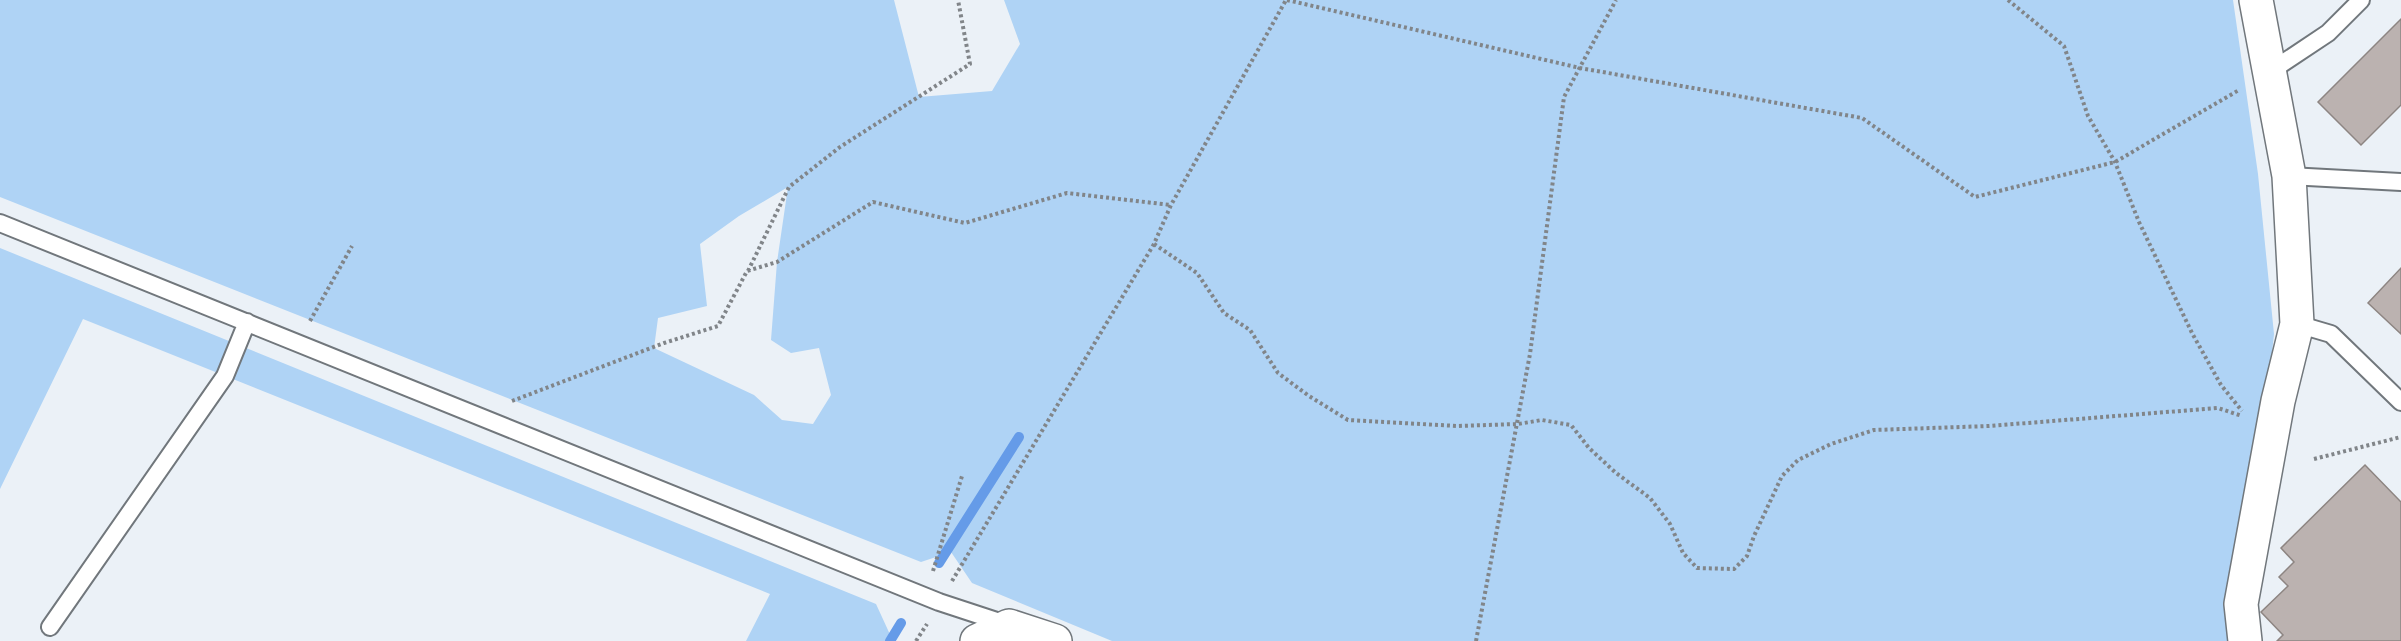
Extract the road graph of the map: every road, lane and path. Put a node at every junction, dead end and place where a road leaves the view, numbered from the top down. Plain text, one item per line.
1 (958, 0) edge
2 (1286, 0) edge
3 (1616, 0) edge
4 (2008, 0) edge
5 (2256, 0) edge
6 (2361, 0) edge
7 (1580, 68) junction
8 (2268, 73) junction
9 (2115, 162) junction
10 (2289, 176) junction
11 (2401, 182) edge
12 (1171, 205) junction
13 (0, 223) edge
14 (1154, 244) junction
15 (352, 246) dead end
16 (747, 271) junction
17 (247, 322) junction
18 (2297, 324) junction
19 (300, 344) junction
20 (2401, 402) edge
21 (477, 414) junction
22 (1518, 424) junction
23 (2401, 437) edge
24 (2314, 459) dead end
25 (962, 476) dead end
26 (939, 602) junction
27 (1010, 626) junction
28 (50, 627) dead end
29 (916, 641) edge
30 (977, 641) edge
31 (1055, 641) edge
32 (1476, 641) edge
33 (2245, 641) edge

1 - 16 path
2 - 7 path
2 - 12 path
3 - 7 path
4 - 9 path
5 - 8 street
6 - 8 lane
7 - 9 path
7 - 22 path
8 - 9 path
8 - 10 street
9 - 22 path
10 - 11 lane
10 - 18 street
12 - 14 path
12 - 16 path
13 - 17 lane
14 - 22 path
14 - 25 path
15 - 19 path
16 - 21 path
17 - 19 lane
17 - 28 lane
18 - 20 lane
18 - 33 street
19 - 21 lane
21 - 26 lane
22 - 32 path
23 - 24 path
26 - 27 lane
26 - 29 path
27 - 30 street
27 - 31 street

